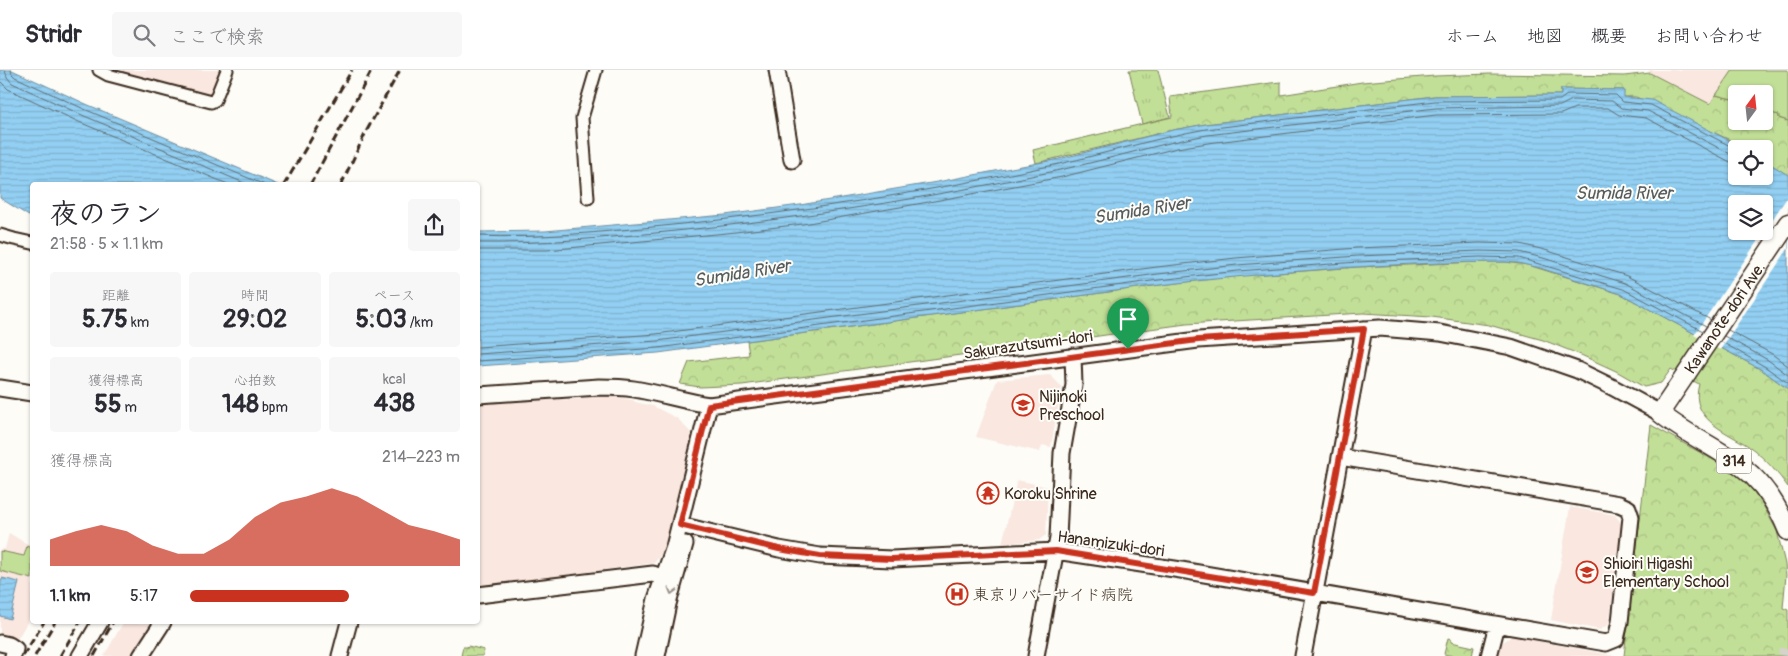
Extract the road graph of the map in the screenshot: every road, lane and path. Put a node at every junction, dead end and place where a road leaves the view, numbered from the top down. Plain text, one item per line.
1 (99, 70) edge
2 (226, 70) edge
3 (596, 70) edge
4 (776, 70) edge
5 (792, 160) dead end
6 (588, 198) dead end
7 (1788, 223) edge
8 (0, 235) edge
9 (30, 243) edge
10 (1364, 329) junction
11 (1073, 356) junction
12 (0, 388) edge
13 (30, 393) edge
14 (480, 395) edge
15 (709, 405) junction
16 (1660, 413) junction
17 (1340, 457) junction
18 (1788, 508) edge
19 (685, 526) junction
20 (1788, 531) edge
21 (1056, 551) junction
22 (663, 578) junction
23 (1314, 593) junction
24 (480, 595) edge
25 (99, 624) edge
26 (162, 624) edge
27 (348, 624) edge
28 (1497, 625) junction
29 (0, 643) edge
30 (12, 656) edge
31 (80, 656) edge
32 (140, 656) edge
33 (340, 656) edge
34 (643, 656) edge
35 (657, 656) edge
36 (1036, 656) edge
37 (1303, 656) edge
38 (1489, 656) edge

1 - 2 street
3 - 6 street
4 - 5 street
7 - 16 main road, Kawanote-dori Ave.
8 - 9 street
10 - 11 street, Sakurazutsumi-dori
10 - 16 street, Sakurazutsumi-dori
10 - 17 street
11 - 15 street, Sakurazutsumi-dori
11 - 21 street
12 - 13 street
14 - 15 street, Sakurazutsumi-dori
15 - 19 street
16 - 18 main road, 314
16 - 20 main road, 314
17 - 23 street
17 - 28 street, Hanamizuki-dori
19 - 21 street, Hanamizuki-dori
19 - 22 street
19 -> 35 street
21 - 23 street, Hanamizuki-dori
21 - 36 street
22 - 24 street
22 - 34 street
23 - 28 street, Hanamizuki-dori
23 - 37 street
25 - 31 street
26 - 32 street
27 - 33 street
28 - 38 street
29 - 30 street

